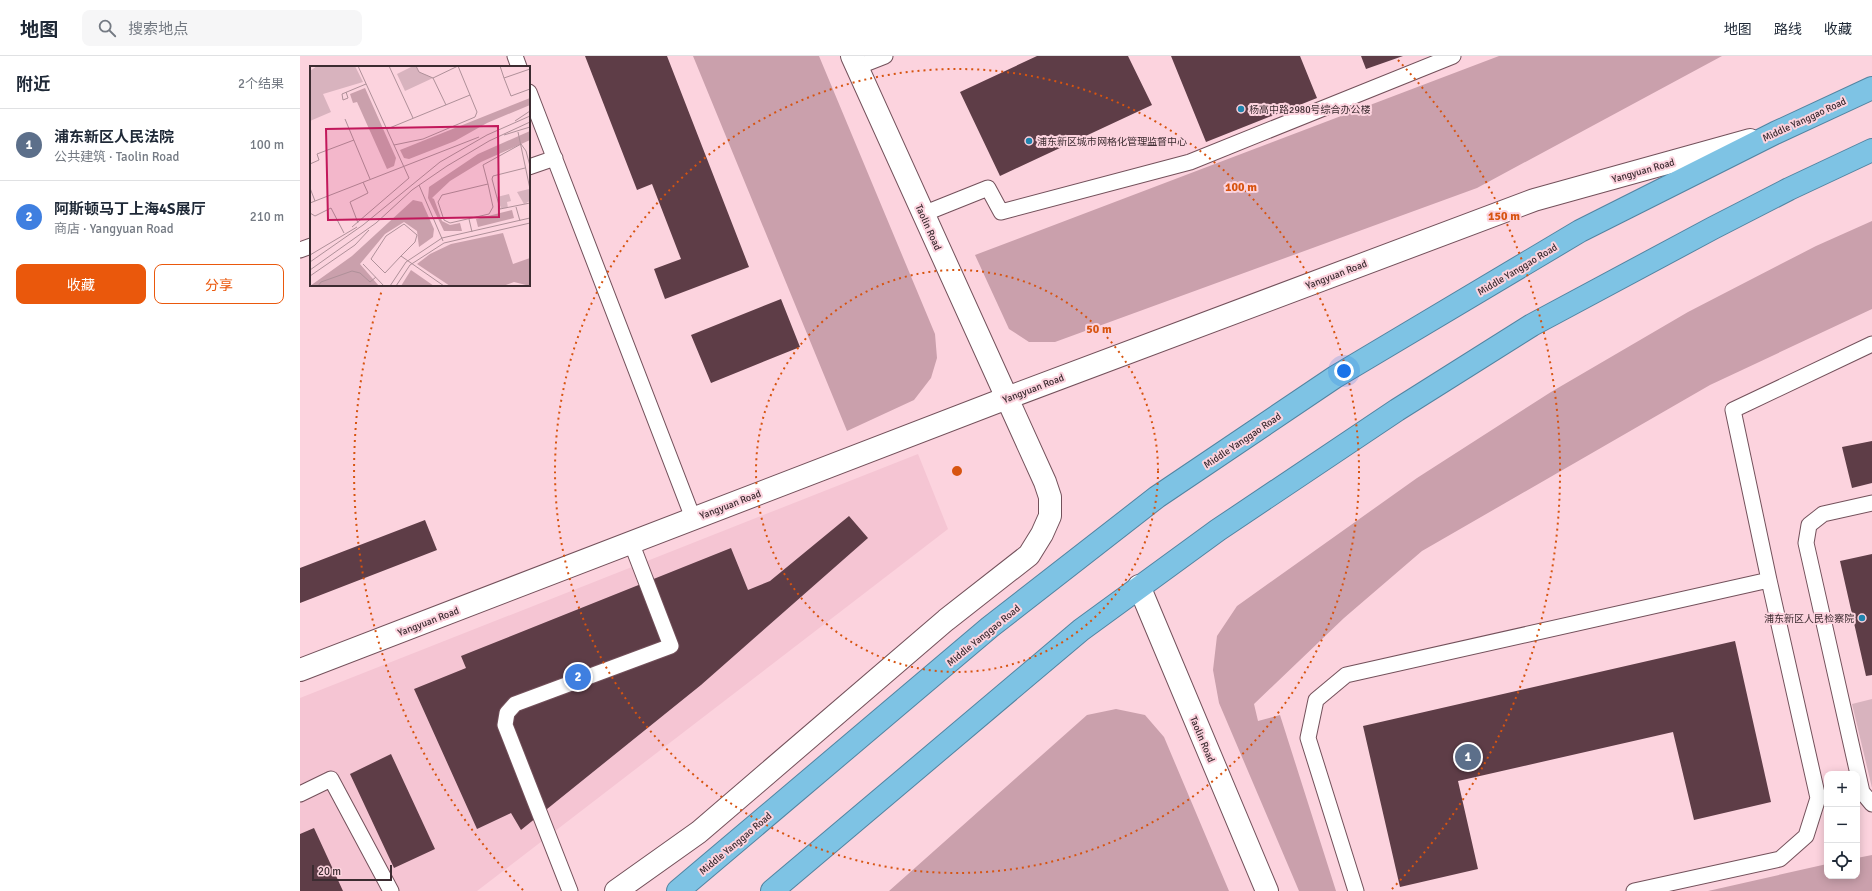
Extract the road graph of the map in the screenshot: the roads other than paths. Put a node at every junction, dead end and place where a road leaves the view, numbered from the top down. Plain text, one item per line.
1 (515, 56) edge
2 (885, 56) edge
3 (1453, 56) edge
4 (854, 62) edge
5 (519, 66) edge
6 (1872, 88) edge
7 (530, 95) edge
8 (1775, 133) junction
9 (1872, 150) edge
10 (555, 158) junction
11 (530, 168) edge
12 (923, 214) junction
13 (310, 246) edge
14 (300, 250) edge
15 (1872, 344) edge
16 (1007, 398) junction
17 (1872, 503) edge
18 (693, 518) junction
19 (631, 542) junction
20 (1769, 580) junction
21 (1139, 586) junction
22 (300, 670) edge
23 (300, 794) edge
24 (1872, 804) edge
25 (391, 891) edge
26 (570, 891) edge
27 (616, 891) edge
28 (678, 891) edge
29 (772, 891) edge
30 (1267, 891) edge
31 (1356, 891) edge
32 (1634, 891) edge

1 - 5 lane
2 - 4 lane
3 - 12 lane
4 - 12 street, Taolin Road
6 - 8 highway, Middle Yanggao Road
7 - 10 lane
8 - 16 street, Yangyuan Road
8 - 28 highway, Middle Yanggao Road
9 - 21 highway
10 - 11 lane
10 - 18 lane
12 - 16 street, Taolin Road
13 - 14 lane
15 - 20 lane
16 - 18 street, Yangyuan Road
16 - 27 street, Taolin Road
17 - 24 lane
18 - 19 street, Yangyuan Road
19 - 22 street, Yangyuan Road
19 - 26 lane
20 - 31 lane
20 - 32 lane
21 - 29 highway
21 - 30 street, Taolin Road
23 - 25 lane

